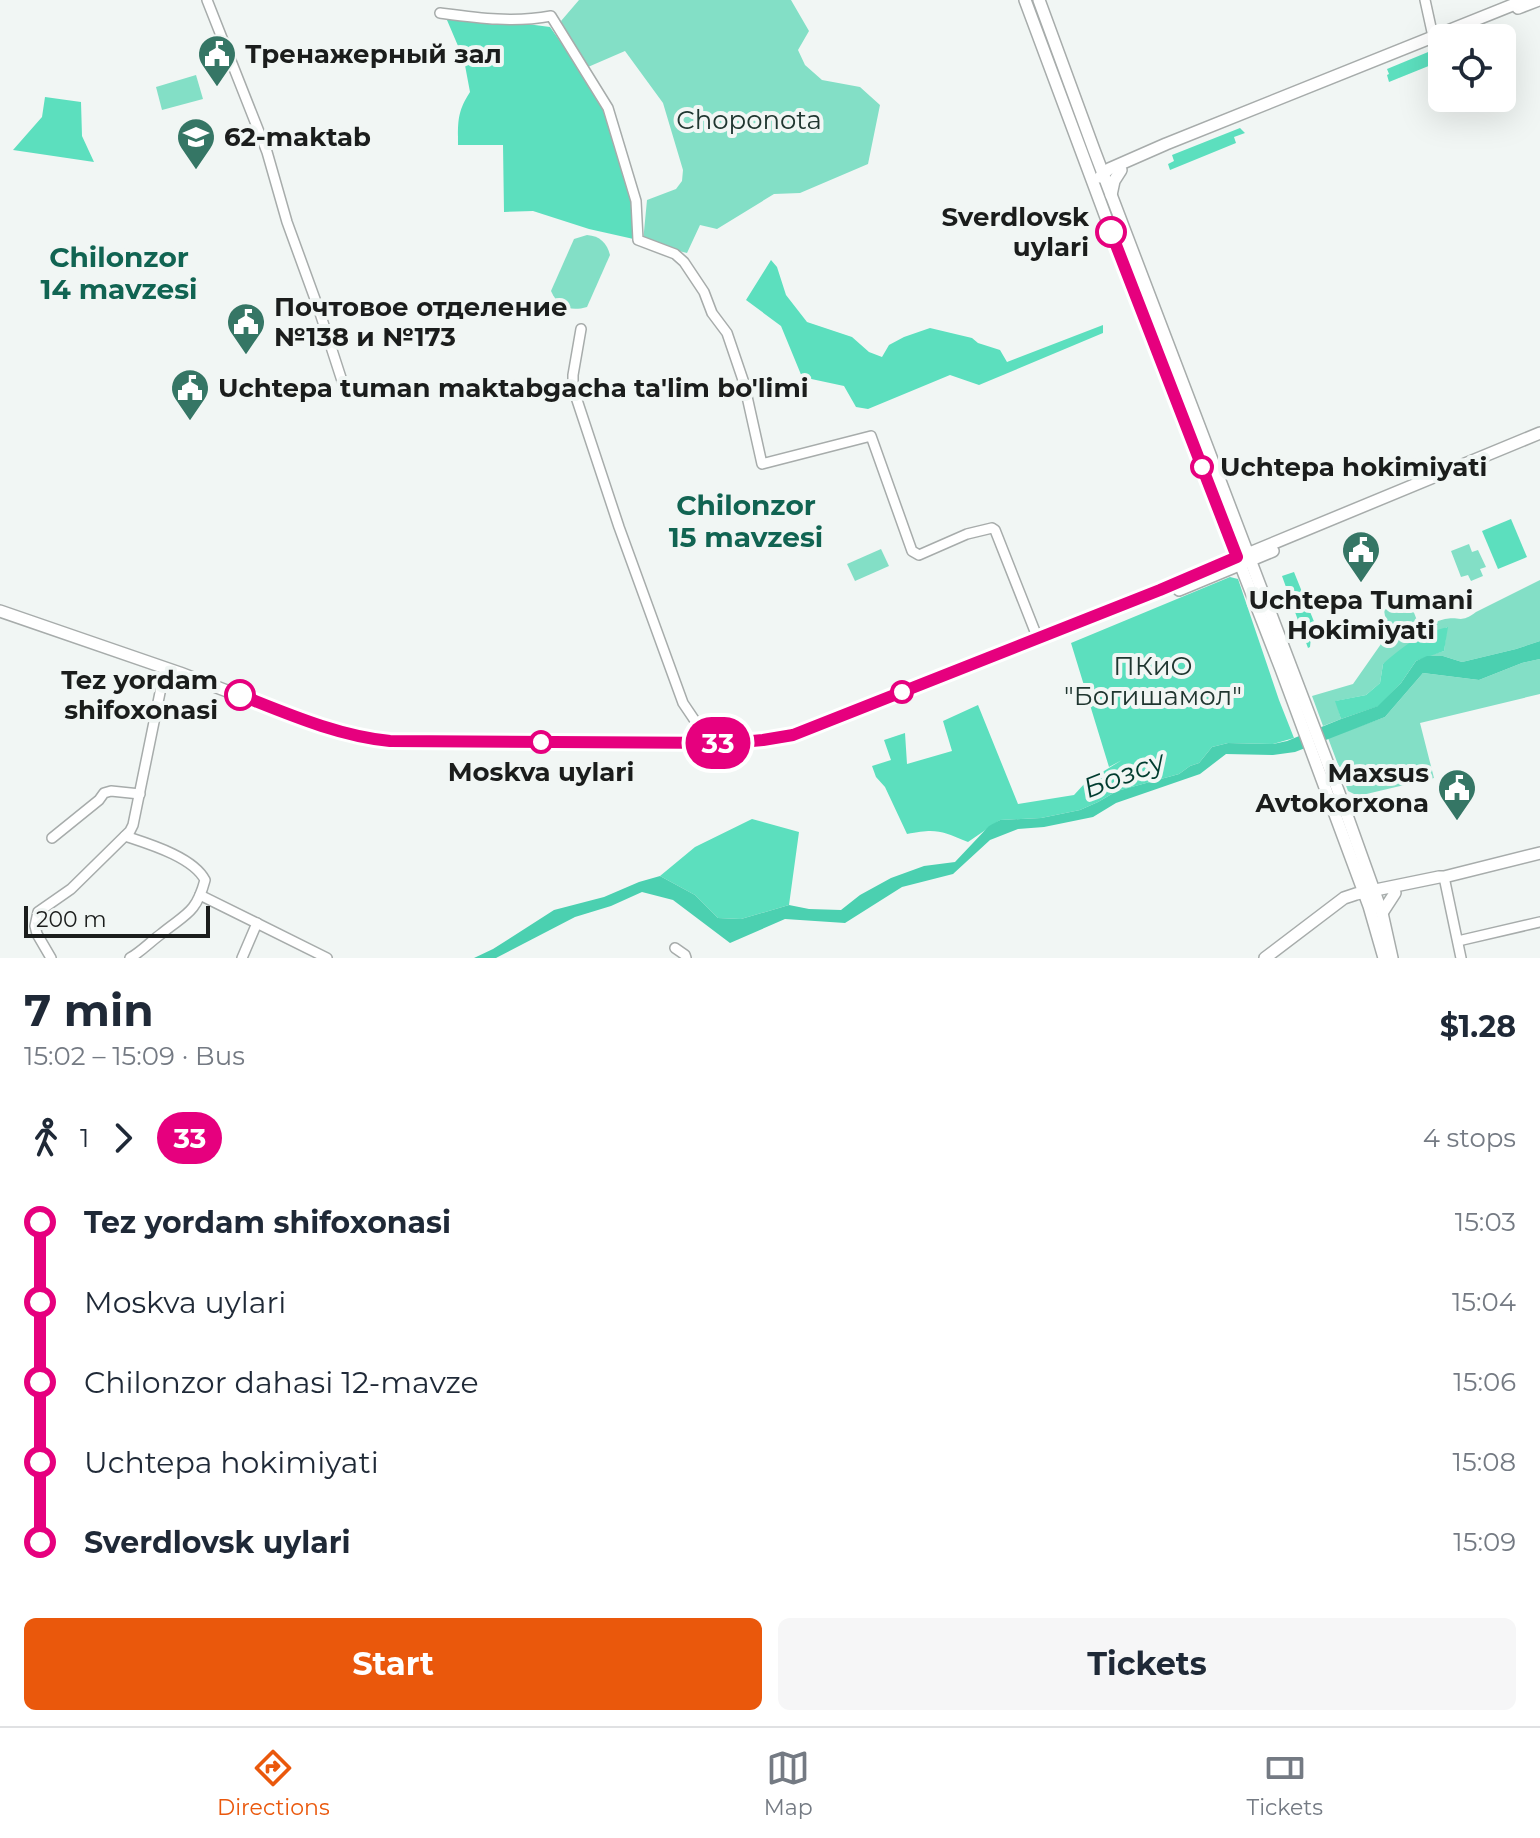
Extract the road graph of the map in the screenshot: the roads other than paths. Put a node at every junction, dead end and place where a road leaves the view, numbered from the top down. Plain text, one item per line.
1 (207, 0) edge
2 (1025, 0) edge
3 (1039, 0) edge
4 (1425, 0) edge
5 (1525, 0) edge
6 (1539, 0) edge
7 (440, 13) dead end
8 (1433, 24) edge
9 (1470, 24) edge
10 (1475, 24) edge
11 (1428, 42) edge
12 (1088, 153) junction
13 (1121, 166) junction
14 (1103, 173) junction
15 (1096, 193) junction
16 (1111, 196) junction
17 (581, 329) dead end
18 (345, 390) dead end
19 (1540, 435) edge
20 (1244, 559) junction
21 (0, 611) edge
22 (0, 619) edge
23 (1038, 639) junction
24 (164, 671) junction
25 (710, 746) junction
26 (140, 794) junction
27 (125, 836) junction
28 (52, 838) dead end
29 (1540, 853) edge
30 (1359, 866) junction
31 (1444, 877) junction
32 (1394, 891) junction
33 (1370, 894) junction
34 (200, 895) junction
35 (1334, 905) junction
36 (1382, 913) junction
37 (1540, 922) edge
38 (257, 923) junction
39 (1458, 941) junction
40 (675, 948) dead end
41 (1268, 957) edge
42 (51, 958) edge
43 (130, 958) edge
44 (242, 958) edge
45 (327, 958) edge
46 (686, 958) edge
47 (1384, 958) edge
48 (1392, 958) edge
49 (1461, 958) edge

1 - 18 street
2 - 12 main road
3 - 12 main road
4 - 8 street
5 - 9 main road
6 - 10 main road
7 - 23 street
11 - 13 main road
12 - 13 main road
12 - 14 main road
12 - 15 main road
13 - 14 main road
13 - 16 main road
14 - 15 main road
14 - 16 main road
15 - 20 main road
16 - 20 main road
17 - 25 street
19 - 20 main road
20 - 23 main road
20 - 25 main road
20 - 30 main road
21 - 24 main road
22 - 24 main road
23 - 25 main road
24 - 25 main road
24 - 26 street
26 - 27 street
26 - 28 street
27 - 34 street
27 - 42 street
29 - 31 main road
30 - 32 main road
30 - 33 main road
30 - 35 main road
31 - 32 main road
31 - 39 street
32 - 33 main road
32 - 36 main road
33 - 35 main road
33 - 36 main road
33 - 41 main road
33 - 47 main road
34 - 38 street
34 - 43 street
35 - 41 main road
36 - 48 main road
37 - 39 street
38 - 44 street
38 - 45 street
39 - 49 street
40 - 46 street

